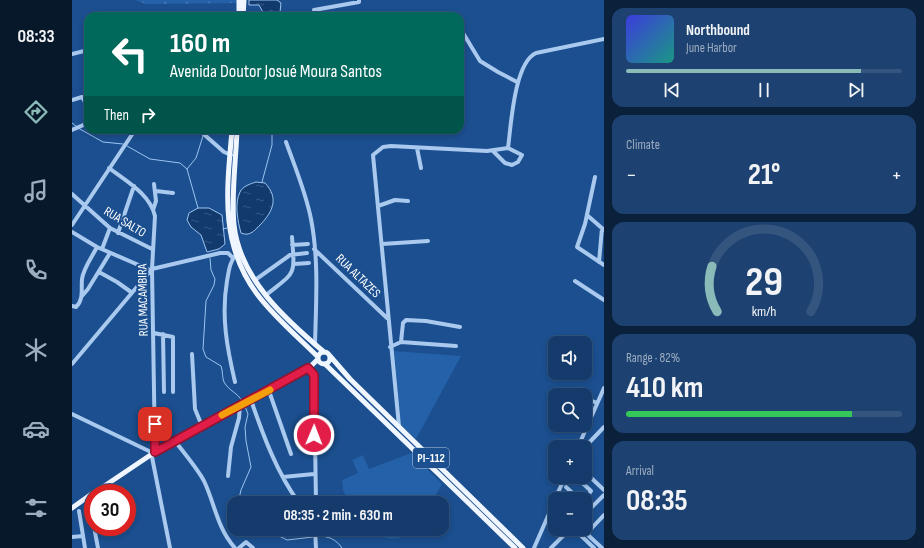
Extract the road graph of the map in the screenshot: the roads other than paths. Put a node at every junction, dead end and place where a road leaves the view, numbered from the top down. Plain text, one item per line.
1 (239, 0) edge
2 (244, 0) edge
3 (359, 0) edge
4 (314, 10) dead end
5 (239, 12) edge
6 (243, 12) edge
7 (464, 35) edge
8 (604, 39) edge
9 (84, 51) edge
10 (72, 54) edge
11 (517, 82) junction
12 (72, 100) edge
13 (84, 100) edge
14 (84, 125) edge
15 (72, 130) edge
16 (132, 134) edge
17 (203, 134) edge
18 (232, 134) edge
19 (237, 134) edge
20 (286, 142) dead end
21 (417, 148) junction
22 (508, 148) junction
23 (493, 151) junction
24 (230, 155) junction
25 (236, 156) junction
26 (109, 168) junction
27 (421, 168) dead end
28 (595, 177) dead end
29 (154, 184) dead end
30 (134, 186) junction
31 (156, 191) junction
32 (172, 193) dead end
33 (72, 194) edge
34 (408, 201) dead end
35 (84, 206) junction
36 (378, 206) junction
37 (153, 210) junction
38 (586, 215) junction
39 (72, 225) edge
40 (110, 228) junction
41 (603, 229) edge
42 (72, 232) edge
43 (118, 233) junction
44 (292, 237) dead end
45 (428, 241) dead end
46 (308, 244) dead end
47 (382, 244) junction
48 (292, 245) junction
49 (97, 247) junction
50 (314, 248) junction
51 (102, 249) junction
52 (152, 249) junction
53 (110, 252) junction
54 (308, 252) dead end
55 (294, 254) junction
56 (235, 257) junction
57 (599, 262) junction
58 (309, 263) dead end
59 (294, 264) junction
60 (604, 266) edge
61 (151, 270) junction
62 (99, 272) junction
63 (255, 280) junction
64 (575, 281) dead end
65 (131, 292) junction
66 (266, 295) junction
67 (82, 296) junction
68 (604, 300) edge
69 (72, 306) edge
70 (387, 318) junction
71 (460, 327) dead end
72 (154, 333) junction
73 (163, 334) junction
74 (401, 342) junction
75 (315, 345) junction
76 (456, 346) dead end
77 (390, 347) junction
78 (324, 352) junction
79 (192, 354) dead end
80 (330, 356) junction
81 (318, 358) junction
82 (72, 364) edge
83 (324, 364) junction
84 (309, 368) junction
85 (235, 382) dead end
86 (604, 388) edge
87 (268, 390) junction
88 (164, 392) dead end
89 (173, 392) dead end
90 (251, 400) junction
91 (592, 400) edge
92 (598, 401) junction
93 (604, 403) edge
94 (240, 406) junction
95 (72, 414) edge
96 (592, 414) edge
97 (384, 416) junction
98 (202, 426) junction
99 (399, 427) junction
100 (604, 427) edge
101 (591, 440) edge
102 (175, 441) junction
103 (154, 453) junction
104 (291, 454) dead end
105 (314, 474) junction
106 (228, 476) dead end
107 (283, 477) junction
108 (592, 479) edge
109 (107, 484) edge
110 (584, 484) edge
111 (566, 487) dead end
112 (604, 490) edge
113 (571, 492) edge
114 (590, 492) edge
115 (604, 495) edge
116 (295, 496) edge
117 (316, 496) edge
118 (84, 500) edge
119 (592, 507) edge
120 (72, 508) edge
121 (79, 511) dead end
122 (604, 515) edge
123 (548, 519) edge
124 (496, 526) junction
125 (83, 536) junction
126 (96, 536) edge
127 (315, 536) edge
128 (563, 536) edge
129 (581, 536) edge
130 (72, 537) edge
131 (85, 548) edge
132 (98, 548) edge
133 (170, 548) edge
134 (235, 548) edge
135 (239, 548) edge
136 (253, 548) edge
137 (316, 548) edge
138 (515, 548) edge
139 (523, 548) edge
140 (534, 548) edge
141 (551, 548) edge
142 (594, 548) edge
143 (603, 548) edge

1 - 5 main road
2 - 6 main road
3 - 4 street
7 - 11 street
8 - 11 street
9 - 10 street
11 - 22 street
12 - 13 street
14 - 15 street
16 - 26 street
17 - 24 street
18 - 24 main road, PI-112
19 - 25 main road, PI-112
20 - 50 street
21 - 23 street
21 - 27 street
21 - 36 street
22 - 23 street
22 - 23 street
24 - 25 street
24 - 56 main road, PI-112
25 - 63 main road, PI-112
26 - 30 street
26 - 35 street
28 - 38 street
29 - 31 street
30 - 37 street
30 - 43 street
31 - 32 street
31 - 37 street, RUA MACAMBIRA
33 - 35 street, RUA SALTO
34 - 36 street
35 - 39 street
35 - 40 street, RUA SALTO
36 - 47 street
37 - 52 street, RUA MACAMBIRA
38 - 41 street
38 - 57 street
40 - 43 street, RUA SALTO
40 - 51 street
41 - 57 street
42 - 49 street
43 - 52 street, RUA SALTO
44 - 48 street
45 - 47 street
46 - 48 street
47 - 70 street
48 - 55 street
49 - 51 street
49 - 67 street
50 - 70 street, RUA ALTAZES
50 - 75 street
51 - 53 street
52 - 61 street, RUA MACAMBIRA
53 - 61 street
53 - 62 street
54 - 55 street
55 - 59 street
55 - 63 street
56 - 61 street
56 - 81 main road, PI-112
56 - 85 street
57 - 60 street
58 - 59 street
59 - 66 street
61 - 65 street
61 - 72 street, RUA MACAMBIRA
62 - 65 street
62 - 67 street
63 - 66 main road, PI-112
64 - 68 street
65 - 82 street
66 - 75 main road, PI-112
67 - 69 street
70 - 77 street
71 - 74 street
72 - 73 street
72 - 103 street, RUA MACAMBIRA
73 - 88 street
73 - 89 street
74 - 76 street
74 - 77 street
75 - 78 main road, PI-112
77 - 99 street
78 - 80 main road, PI-112
78 - 81 main road
79 - 98 street
80 - 83 main road
80 - 97 main road, PI-112
81 - 83 main road, PI-112
81 - 84 main road
83 - 84 main road
83 - 97 main road, PI-112
84 - 87 main road
84 - 105 street
86 - 92 street
87 - 90 main road
87 - 104 street
90 - 94 main road
90 - 107 street
91 - 92 street
92 - 93 street
92 - 96 street
94 - 98 main road
94 - 106 street
95 - 103 street
97 - 99 main road, PI-112
97 - 124 main road, PI-112
98 - 102 main road
99 - 124 main road, PI-112
100 - 101 street
102 - 103 main road
102 - 134 street
103 - 109 main road
103 - 133 street, RUA MACAMBIRA
105 - 107 street
105 - 117 street
107 - 116 street
108 - 112 street
110 - 114 street
111 - 113 street
115 - 119 street
118 - 120 main road
121 - 125 street
122 - 143 street
123 - 140 street
124 - 138 main road, PI-112
124 - 139 main road, PI-112
125 - 130 street
125 - 131 street
126 - 132 street
127 - 137 street
128 - 141 street
129 - 142 street
135 - 136 street

